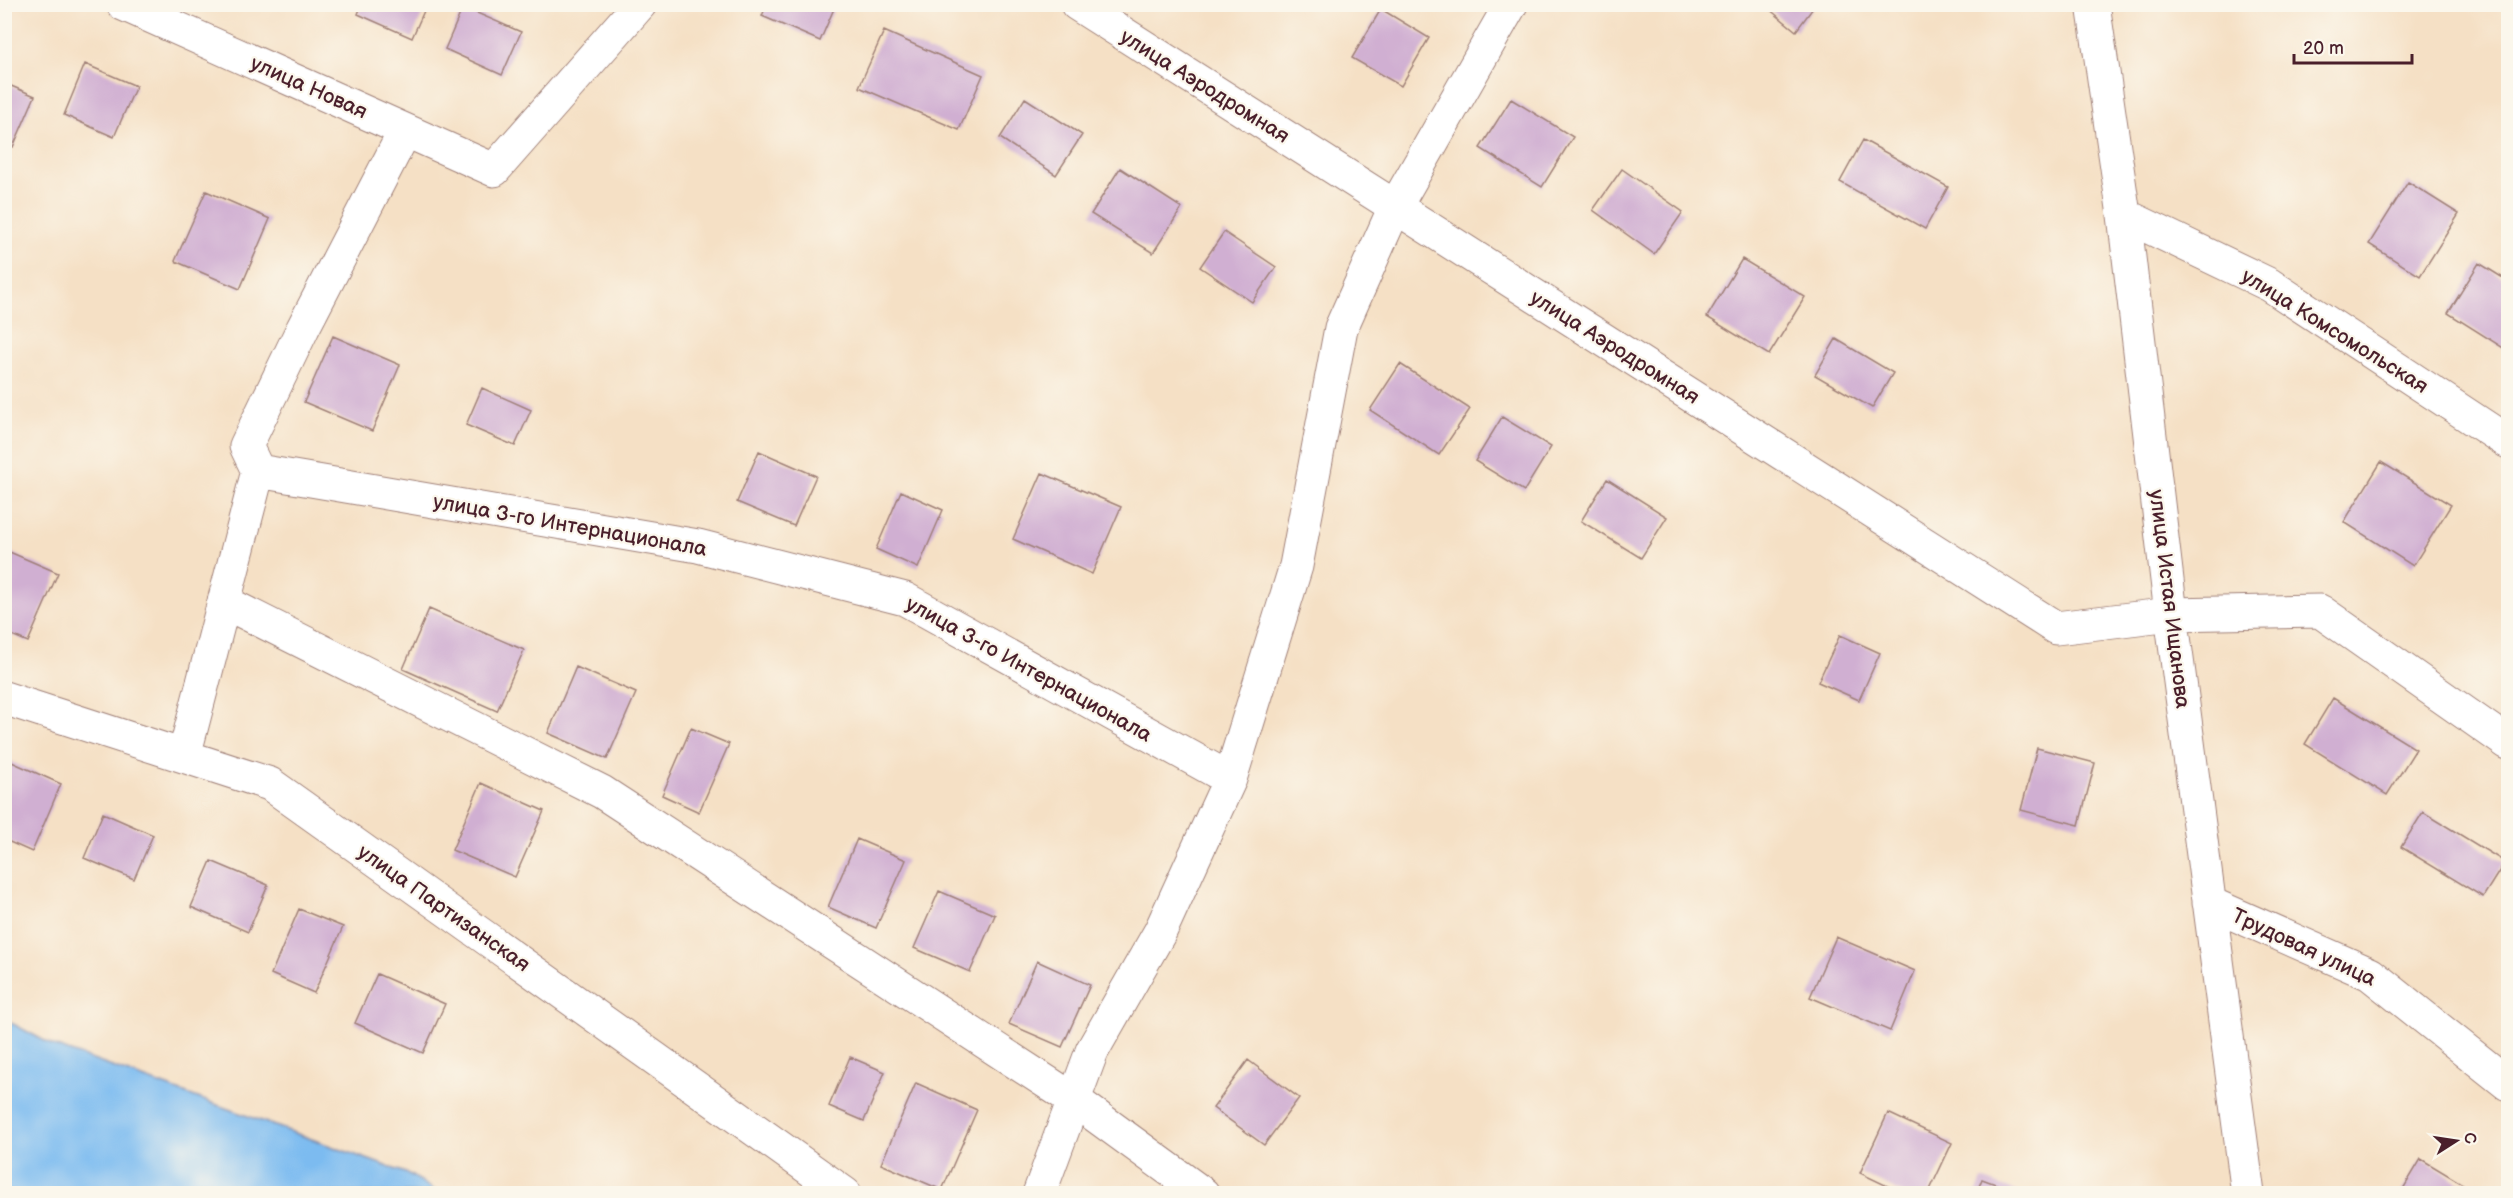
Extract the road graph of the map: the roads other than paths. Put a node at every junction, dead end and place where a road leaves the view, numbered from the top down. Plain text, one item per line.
1 (123, 4) edge
2 (640, 4) edge
3 (1077, 4) edge
4 (1511, 4) edge
5 (2092, 4) edge
6 (405, 130) junction
7 (1395, 207) junction
8 (2124, 215) junction
9 (2508, 442) edge
10 (258, 471) junction
11 (224, 602) junction
12 (2171, 614) junction
13 (4, 698) edge
14 (2508, 743) edge
15 (184, 756) junction
16 (1230, 779) junction
17 (2209, 903) junction
18 (2508, 1084) edge
19 (1074, 1100) junction
20 (845, 1194) edge
21 (1039, 1194) edge
22 (1203, 1194) edge
23 (2248, 1194) edge

1 - 6 street, улица Новая
2 - 6 street, улица Новая
3 - 7 street, улица Аэродромная
4 - 7 street
5 - 8 street, улица Истая Ищанова
6 - 10 street
7 - 12 street, улица Аэродромная
7 - 16 street
8 - 9 street, улица Комсомольская
8 - 12 street, улица Истая Ищанова
10 - 11 street
10 - 16 street, улица 3-го Интернационала
11 - 15 street
11 - 19 street
12 - 14 street, улица Аэродромная
12 - 17 street, улица Истая Ищанова
13 - 15 street, улица Партизанская
15 - 20 street, улица Партизанская
16 - 19 street
17 - 18 street, Трудовая улица
17 - 23 street, улица Истая Ищанова
19 - 21 street
19 - 22 street

